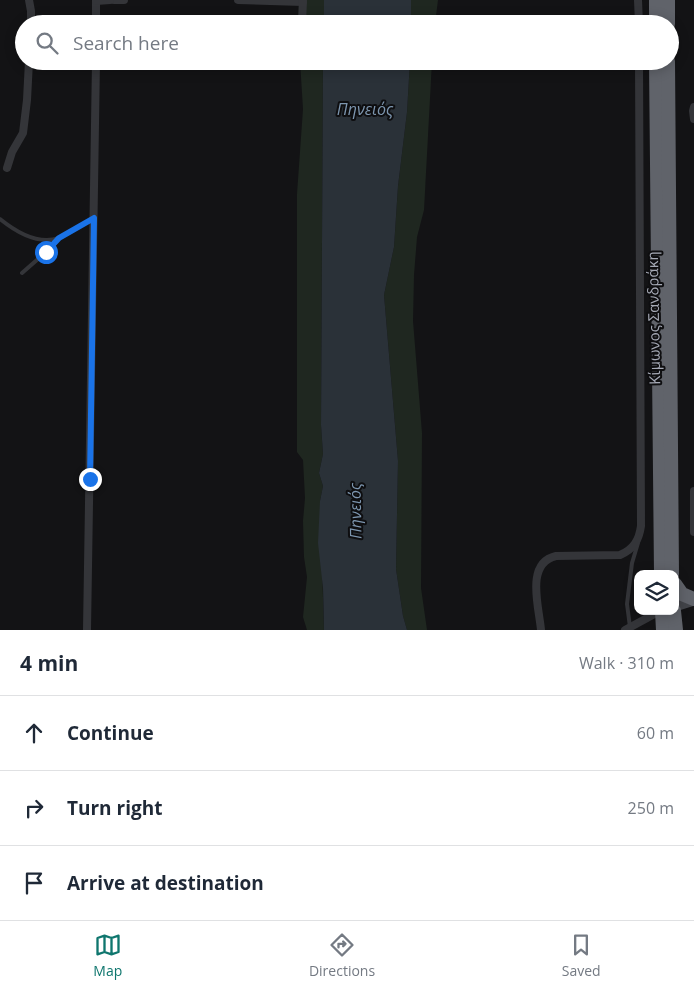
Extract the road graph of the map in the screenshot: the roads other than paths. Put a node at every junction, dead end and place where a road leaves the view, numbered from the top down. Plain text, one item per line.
1 (29, 0) edge
2 (96, 0) edge
3 (112, 0) edge
4 (124, 0) edge
5 (238, 0) edge
6 (638, 0) edge
7 (656, 0) edge
8 (668, 0) edge
9 (303, 1) edge
10 (31, 15) edge
11 (96, 15) edge
12 (302, 15) edge
13 (639, 15) edge
14 (656, 15) edge
15 (668, 15) edge
16 (29, 70) edge
17 (96, 70) edge
18 (639, 70) edge
19 (656, 70) edge
20 (668, 70) edge
21 (694, 107) edge
22 (694, 119) edge
23 (7, 168) dead end
24 (94, 218) junction
25 (0, 219) edge
26 (59, 238) junction
27 (22, 273) dead end
28 (694, 491) edge
29 (694, 532) edge
30 (638, 541) junction
31 (661, 570) edge
32 (672, 570) edge
33 (679, 590) edge
34 (694, 599) edge
35 (679, 605) edge
36 (654, 615) edge
37 (661, 615) edge
38 (674, 615) edge
39 (629, 629) edge
40 (87, 630) edge
41 (541, 630) edge
42 (663, 630) edge
43 (676, 630) edge

1 - 10 street
2 - 3 street
2 - 11 street
3 - 4 street
5 - 9 street
6 - 13 street
7 - 14 highway
8 - 15 highway
9 - 12 street
16 - 23 street
17 - 24 street
18 - 30 street
19 - 31 highway, Κίμωνος Σανδράκη
20 - 32 highway, Κίμωνος Σανδράκη
21 - 22 street
24 - 26 lane
24 - 40 street
25 - 26 lane
26 - 27 lane
28 - 29 street
30 - 39 lane
30 - 41 street
33 - 34 highway
34 - 35 street
36 - 39 street
37 - 42 highway
38 - 43 highway

